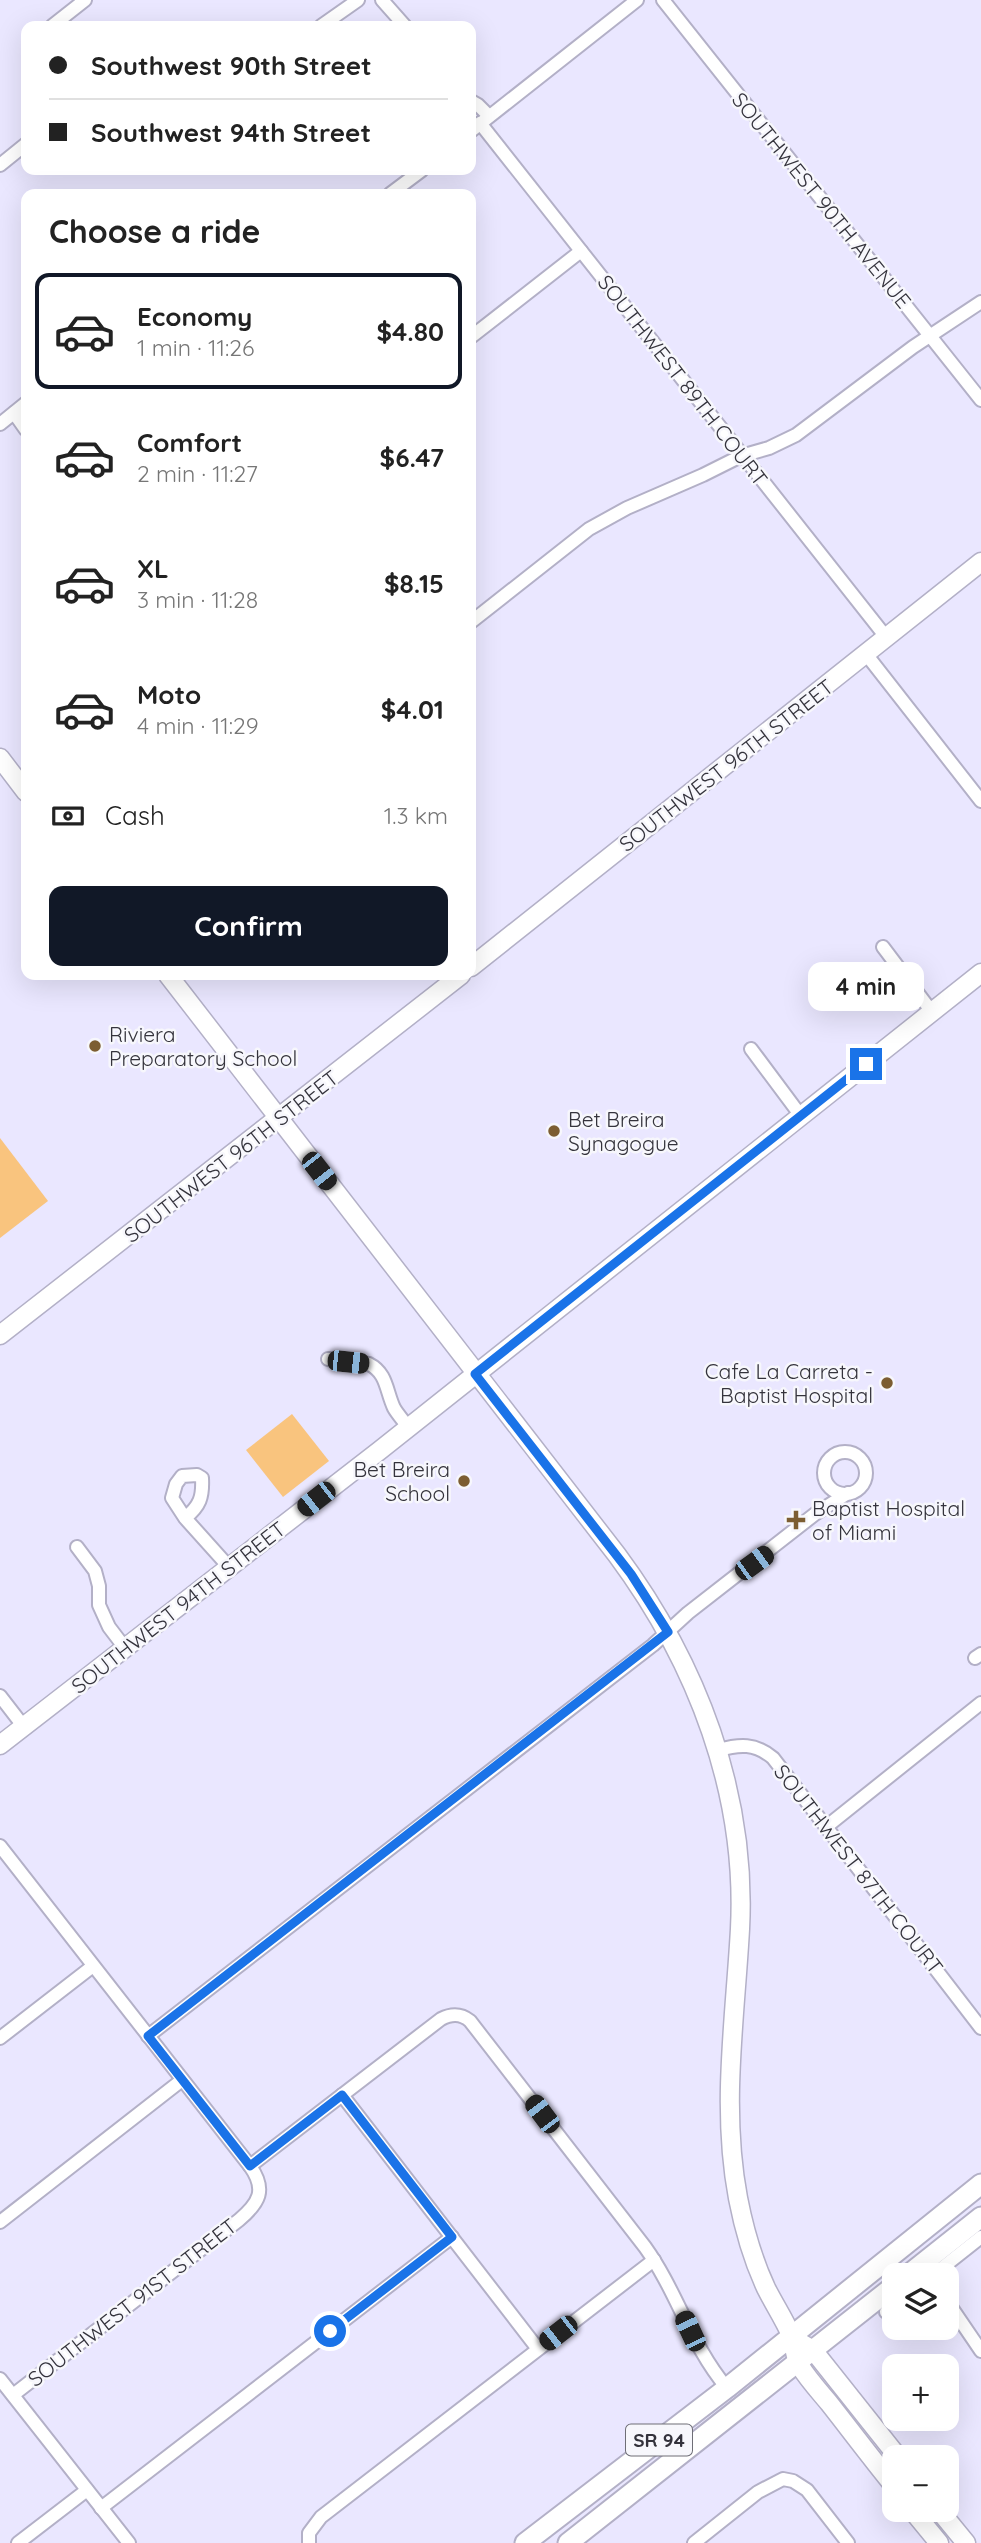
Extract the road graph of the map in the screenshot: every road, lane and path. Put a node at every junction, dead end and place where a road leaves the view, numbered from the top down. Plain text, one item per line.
1 (85, 0) edge
2 (358, 0) edge
3 (382, 0) edge
4 (637, 0) edge
5 (663, 0) edge
6 (58, 21) edge
7 (328, 21) edge
8 (401, 21) edge
9 (476, 104) edge
10 (480, 123) edge
11 (21, 148) edge
12 (0, 165) edge
13 (415, 175) edge
14 (397, 189) edge
15 (580, 251) junction
16 (981, 302) edge
17 (476, 333) edge
18 (930, 335) junction
19 (981, 400) edge
20 (21, 407) edge
21 (13, 413) junction
22 (21, 423) edge
23 (0, 424) edge
24 (741, 456) junction
25 (981, 562) edge
26 (476, 618) edge
27 (886, 638) junction
28 (866, 654) junction
29 (0, 758) edge
30 (21, 785) edge
31 (981, 801) edge
32 (883, 947) dead end
33 (476, 963) edge
34 (981, 973) edge
35 (171, 980) edge
36 (455, 980) edge
37 (932, 1012) junction
38 (751, 1049) dead end
39 (801, 1116) junction
40 (279, 1119) junction
41 (0, 1335) edge
42 (328, 1359) dead end
43 (475, 1374) junction
44 (408, 1427) junction
45 (828, 1486) junction
46 (848, 1493) junction
47 (816, 1514) junction
48 (186, 1518) dead end
49 (77, 1547) dead end
50 (229, 1567) junction
51 (668, 1632) junction
52 (125, 1648) junction
53 (0, 1696) edge
54 (981, 1703) edge
55 (24, 1727) junction
56 (0, 1745) edge
57 (718, 1750) junction
58 (826, 1827) junction
59 (0, 1846) edge
60 (93, 1966) junction
61 (981, 2028) edge
62 (148, 2036) junction
63 (0, 2038) edge
64 (182, 2080) junction
65 (342, 2095) junction
66 (250, 2166) junction
67 (981, 2184) edge
68 (981, 2217) edge
69 (0, 2221) edge
70 (452, 2237) junction
71 (981, 2237) edge
72 (654, 2260) junction
73 (933, 2263) edge
74 (938, 2263) edge
75 (882, 2296) edge
76 (959, 2319) edge
77 (791, 2336) junction
78 (538, 2349) junction
79 (981, 2351) edge
80 (805, 2357) junction
81 (0, 2379) edge
82 (727, 2388) junction
83 (12, 2395) junction
84 (887, 2445) edge
85 (882, 2469) edge
86 (87, 2490) junction
87 (101, 2508) junction
88 (922, 2522) edge
89 (948, 2522) edge
90 (309, 2541) edge
91 (18, 2543) edge
92 (129, 2543) edge
93 (525, 2543) edge
94 (568, 2543) edge
95 (694, 2543) edge
96 (848, 2543) edge
97 (939, 2543) edge
98 (965, 2543) edge

1 - 6 street
2 - 7 street
3 - 8 street
4 - 10 street
5 - 18 street, SOUTHWEST 90TH AVENUE
9 - 10 street, SOUTHWEST 89TH COURT
10 - 15 street, SOUTHWEST 89TH COURT
11 - 12 street
13 - 14 street
15 - 17 street
15 - 24 street, SOUTHWEST 89TH COURT
16 - 18 street
18 - 19 street, SOUTHWEST 90TH AVENUE
18 - 24 street
20 - 21 street
21 - 22 street
21 - 23 street
24 - 26 street
24 - 27 street, SOUTHWEST 89TH COURT
25 - 27 street, SOUTHWEST 96TH STREET
27 - 28 street, SOUTHWEST 96TH STREET
28 - 31 street
28 - 33 street, SOUTHWEST 96TH STREET
29 - 30 street
32 - 37 street
34 - 37 street, SOUTHWEST 94TH STREET
35 - 40 street
36 - 40 street, SOUTHWEST 96TH STREET
37 - 39 street, SOUTHWEST 94TH STREET
38 - 39 street
39 - 43 street, SOUTHWEST 94TH STREET
40 - 41 street, SOUTHWEST 96TH STREET
40 - 43 street
42 - 44 street
43 - 44 street, SOUTHWEST 94TH STREET
43 - 51 street
44 - 50 street, SOUTHWEST 94TH STREET
45 - 46 street
45 - 46 street
45 - 47 street
46 - 47 street
47 - 51 street
48 - 50 street
49 - 52 street
50 - 52 street, SOUTHWEST 94TH STREET
51 - 57 street
51 - 62 street
52 - 55 street, SOUTHWEST 94TH STREET
53 - 55 street
54 - 58 street
55 - 56 street, SOUTHWEST 94TH STREET
57 - 58 street, SOUTHWEST 87TH COURT
57 - 77 street
58 - 61 street, SOUTHWEST 87TH COURT
59 - 60 street
60 - 62 street
60 - 63 street
62 - 64 street
64 - 66 street
64 - 69 street
65 - 66 street
65 - 70 street
65 - 72 street
66 - 83 street, SOUTHWEST 91ST STREET
67 - 77 main road, SR 94
68 - 73 main road
70 - 78 street
70 - 87 street
71 - 74 street
72 - 78 street
72 - 82 street
75 - 80 main road, SR 94
76 - 79 street
77 - 80 street
77 - 82 main road, SR 94
78 - 90 street
80 - 84 street
80 - 85 street
80 - 94 main road, SR 94
81 - 83 street
82 - 93 main road, SR 94
83 - 86 street
86 - 87 street
86 - 91 street
87 - 92 street
88 - 97 street
89 - 98 street
95 - 96 street

